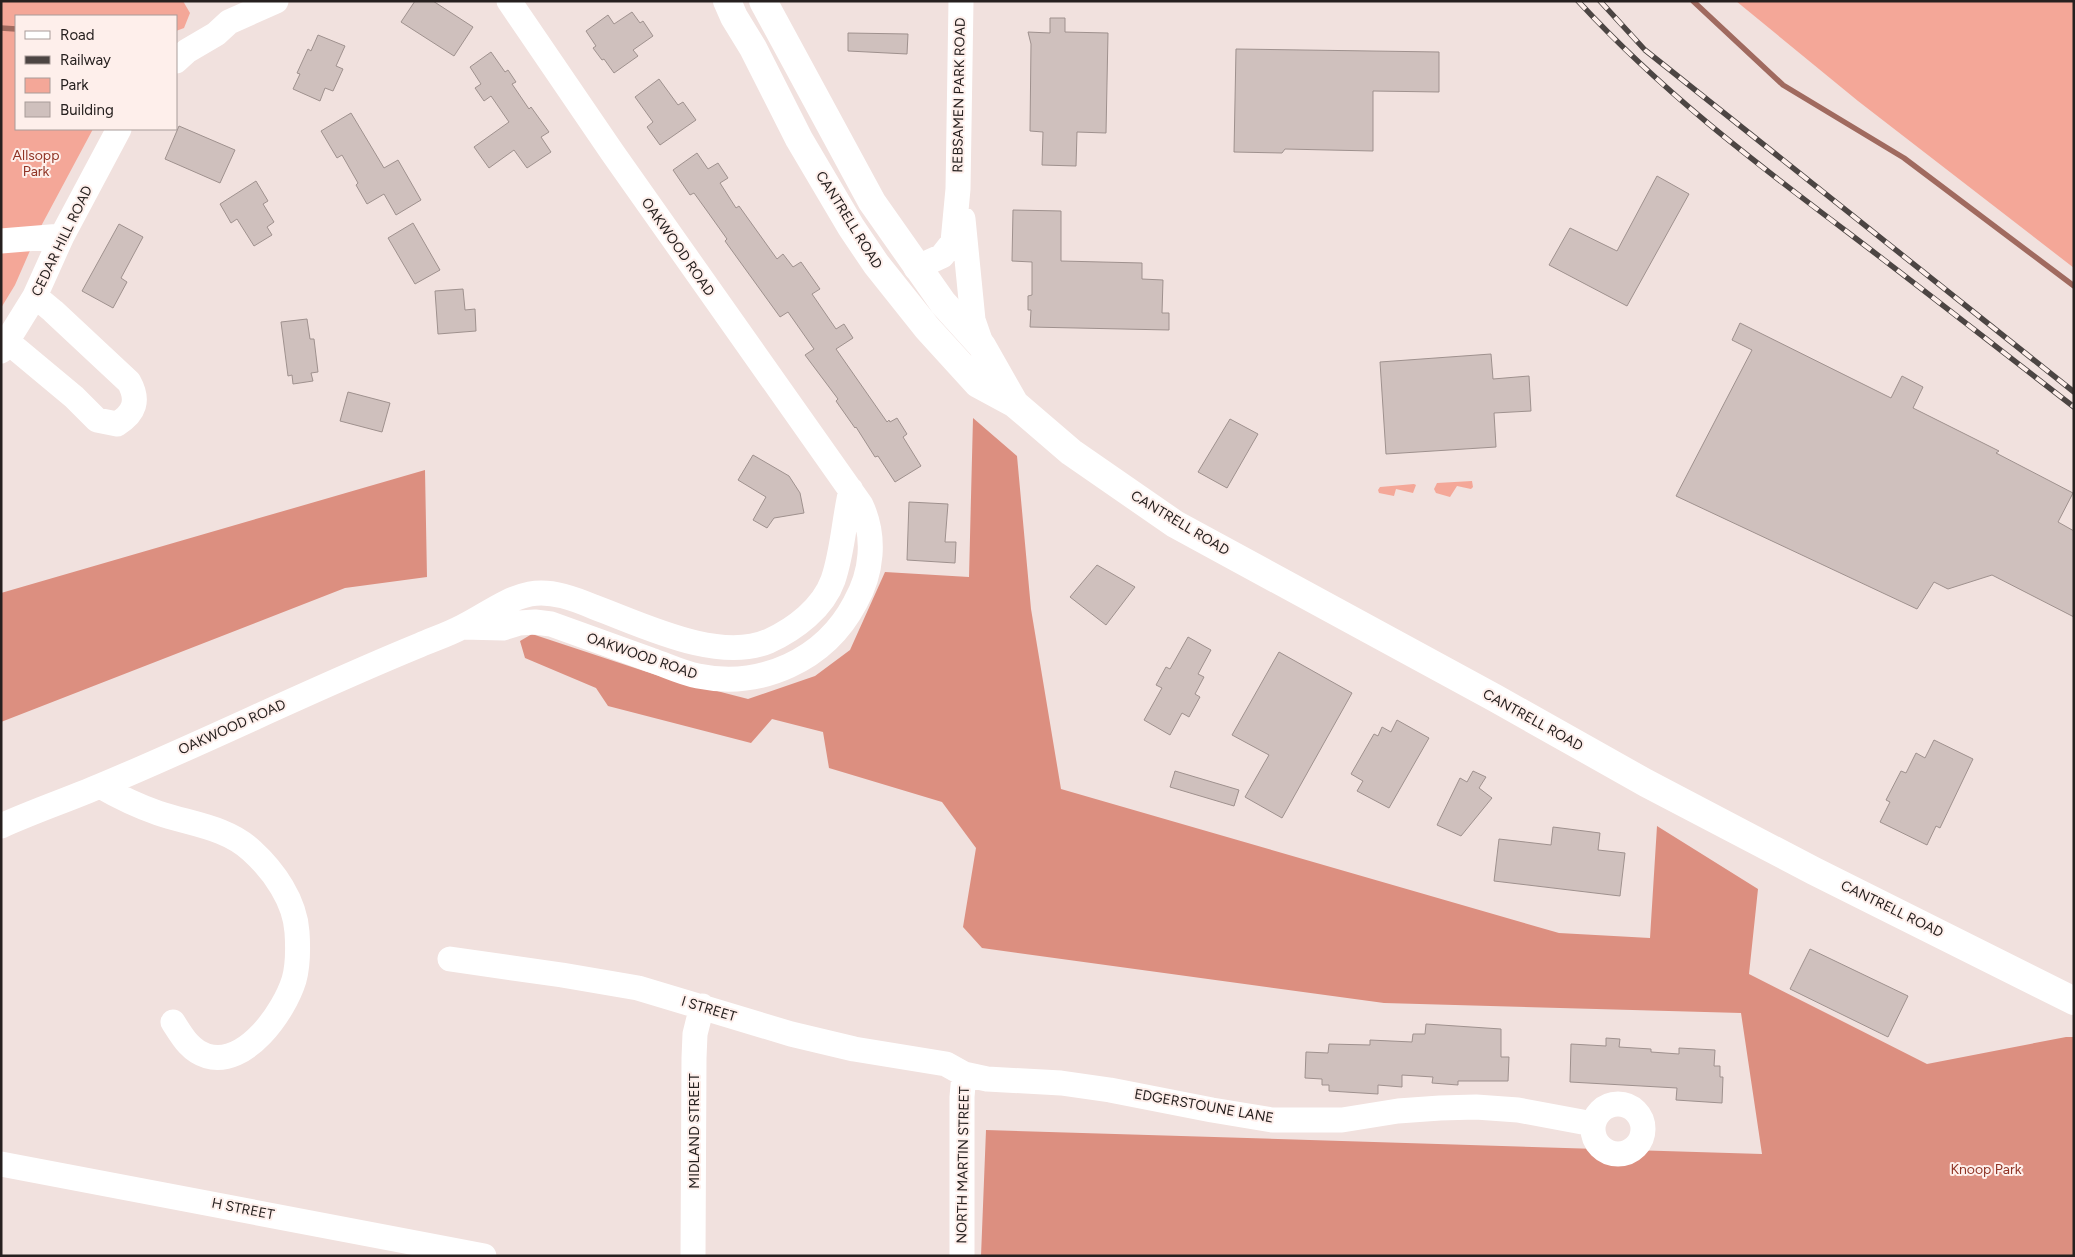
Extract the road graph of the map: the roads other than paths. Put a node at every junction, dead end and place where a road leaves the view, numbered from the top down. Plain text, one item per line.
1 (276, 1) edge
2 (509, 1) edge
3 (763, 1) edge
4 (960, 1) edge
5 (724, 7) edge
6 (178, 59) edge
7 (118, 130) edge
8 (958, 189) junction
9 (62, 236) junction
10 (1, 241) edge
11 (916, 268) junction
12 (35, 296) junction
13 (5, 346) edge
14 (982, 346) junction
15 (1015, 404) junction
16 (100, 786) junction
17 (1, 826) edge
18 (450, 959) dead end
19 (2074, 1000) edge
20 (702, 1006) junction
21 (173, 1022) dead end
22 (964, 1074) junction
23 (1593, 1124) dead end
24 (1, 1164) edge
25 (484, 1256) edge
26 (693, 1256) edge
27 (962, 1256) edge

1 - 6 street
2 - 16 street, OAKWOOD ROAD
3 - 11 main road, CANTRELL ROAD
4 - 8 street, REBSAMEN PARK ROAD
5 - 15 main road, CANTRELL ROAD
7 - 9 street, CEDAR HILL ROAD
8 - 11 street, REBSAMEN PARK ROAD
8 - 14 street, REBSAMEN PARK ROAD
9 - 10 street
9 - 12 street, CEDAR HILL ROAD
11 - 14 main road, CANTRELL ROAD
12 - 13 street, CEDAR HILL ROAD
12 - 13 street
14 - 15 main road, CANTRELL ROAD
15 - 19 main road, CANTRELL ROAD
16 - 17 street, OAKWOOD ROAD
16 - 21 street
18 - 20 street, I STREET
20 - 22 street, I STREET
20 - 26 street, MIDLAND STREET
22 - 23 street, EDGERSTOUNE LANE
22 - 27 street, NORTH MARTIN STREET
24 - 25 street, H STREET

